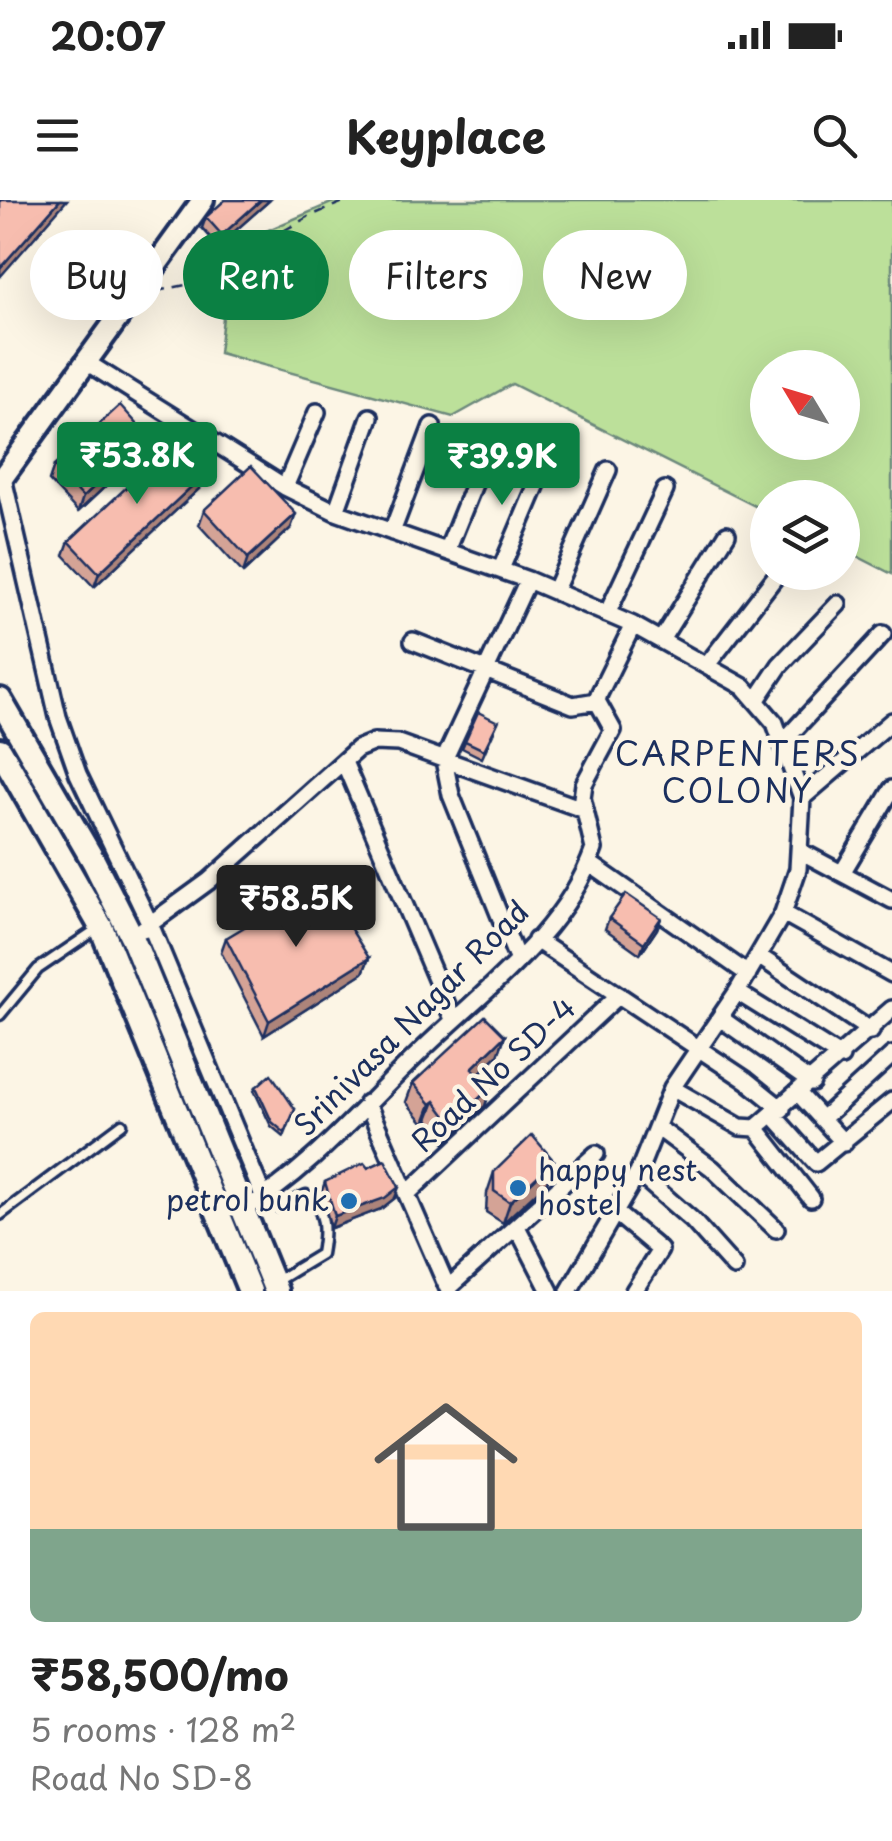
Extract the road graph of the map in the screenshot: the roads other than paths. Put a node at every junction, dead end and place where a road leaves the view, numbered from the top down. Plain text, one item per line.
1 (203, 200) edge
2 (86, 362) junction
3 (317, 412) dead end
4 (370, 417) dead end
5 (432, 426) dead end
6 (488, 448) dead end
7 (545, 465) dead end
8 (608, 470) dead end
9 (1, 477) edge
10 (285, 486) junction
11 (665, 490) dead end
12 (336, 512) junction
13 (392, 532) junction
14 (727, 534) dead end
15 (447, 551) junction
16 (500, 569) junction
17 (528, 580) junction
18 (555, 590) junction
19 (765, 590) edge
20 (838, 604) dead end
21 (606, 614) junction
22 (632, 625) junction
23 (883, 634) dead end
24 (660, 640) junction
25 (414, 641) dead end
26 (708, 665) junction
27 (486, 669) junction
28 (758, 698) junction
29 (0, 700) edge
30 (597, 701) junction
31 (892, 721) edge
32 (783, 742) junction
33 (0, 750) edge
34 (444, 760) junction
35 (344, 762) junction
36 (892, 789) edge
37 (802, 798) junction
38 (585, 810) junction
39 (800, 851) junction
40 (589, 863) junction
41 (842, 873) junction
42 (890, 895) edge
43 (783, 913) junction
44 (101, 927) junction
45 (141, 930) junction
46 (536, 940) junction
47 (760, 957) junction
48 (518, 961) junction
49 (748, 974) junction
50 (892, 974) edge
51 (737, 992) junction
52 (619, 995) junction
53 (892, 1008) edge
54 (0, 1015) edge
55 (720, 1018) junction
56 (453, 1019) junction
57 (872, 1031) junction
58 (699, 1047) junction
59 (892, 1054) edge
60 (842, 1057) junction
61 (812, 1082) junction
62 (672, 1088) junction
63 (799, 1094) junction
64 (892, 1100) edge
65 (367, 1103) junction
66 (778, 1112) junction
67 (822, 1119) junction
68 (122, 1124) dead end
69 (657, 1126) junction
70 (756, 1128) junction
71 (844, 1143) junction
72 (596, 1154) dead end
73 (638, 1174) junction
74 (407, 1194) junction
75 (266, 1197) junction
76 (812, 1198) dead end
77 (243, 1210) junction
78 (616, 1213) junction
79 (0, 1215) edge
80 (517, 1227) junction
81 (776, 1230) dead end
82 (734, 1267) dead end
83 (275, 1287) edge
84 (448, 1290) edge
85 (250, 1291) edge
86 (550, 1291) edge
87 (569, 1291) edge
88 (634, 1291) edge

1 - 2 street
2 - 9 street
2 - 10 street
3 - 10 street
4 - 12 street
5 - 13 street
6 - 15 street
7 - 16 street
8 - 18 street
9 - 45 street
10 - 12 street
11 - 21 street
12 - 13 street
13 - 15 street
14 - 24 street
15 - 16 street
16 - 17 street
17 - 18 street
17 - 27 street
18 - 21 street
19 - 26 street
20 - 28 street
21 - 22 street
22 - 24 street
22 - 30 street
23 - 32 street
24 - 26 street
25 - 27 street
26 - 28 street
27 - 30 street
27 - 34 street
28 - 32 street
29 - 45 main road
30 - 38 street
31 - 37 street
32 - 37 street
33 - 44 main road
34 - 35 street
34 - 38 street
34 - 48 street
35 - 45 street
35 - 56 street
36 - 41 street
37 - 39 street
38 - 40 street
39 - 41 street
39 - 43 street
40 - 46 street, Srinivasa Nagar Road
40 - 49 street
41 - 42 street
43 - 47 street
43 - 50 street
44 - 54 lane
44 - 85 main road
45 - 75 street
45 - 77 main road
46 - 48 street, Srinivasa Nagar Road
46 - 52 street
47 - 49 street
47 - 57 street
48 - 56 street, Srinivasa Nagar Road
49 - 51 street
51 - 55 street
51 - 60 street
52 - 58 street
52 - 74 street, Road No SD-4
53 - 57 street
55 - 58 street
55 - 61 street
56 - 65 street, Srinivasa Nagar Road
57 - 60 street
58 - 62 street
58 - 66 street
59 - 67 street
60 - 61 street
61 - 63 street
62 - 69 street
62 - 70 street
63 - 66 street
63 - 67 street
64 - 71 street
65 - 74 street
65 - 75 street, Srinivasa Nagar Road
66 - 70 street
66 - 71 street
67 - 71 street
68 - 79 lane
69 - 73 street
69 - 81 street
70 - 76 street
72 - 80 street
73 - 78 street
73 - 82 street
74 - 84 street
75 - 77 street, Srinivasa Nagar Road
75 - 83 lane
77 - 83 main road
78 - 87 street
78 - 88 street
80 - 84 street
80 - 86 street

